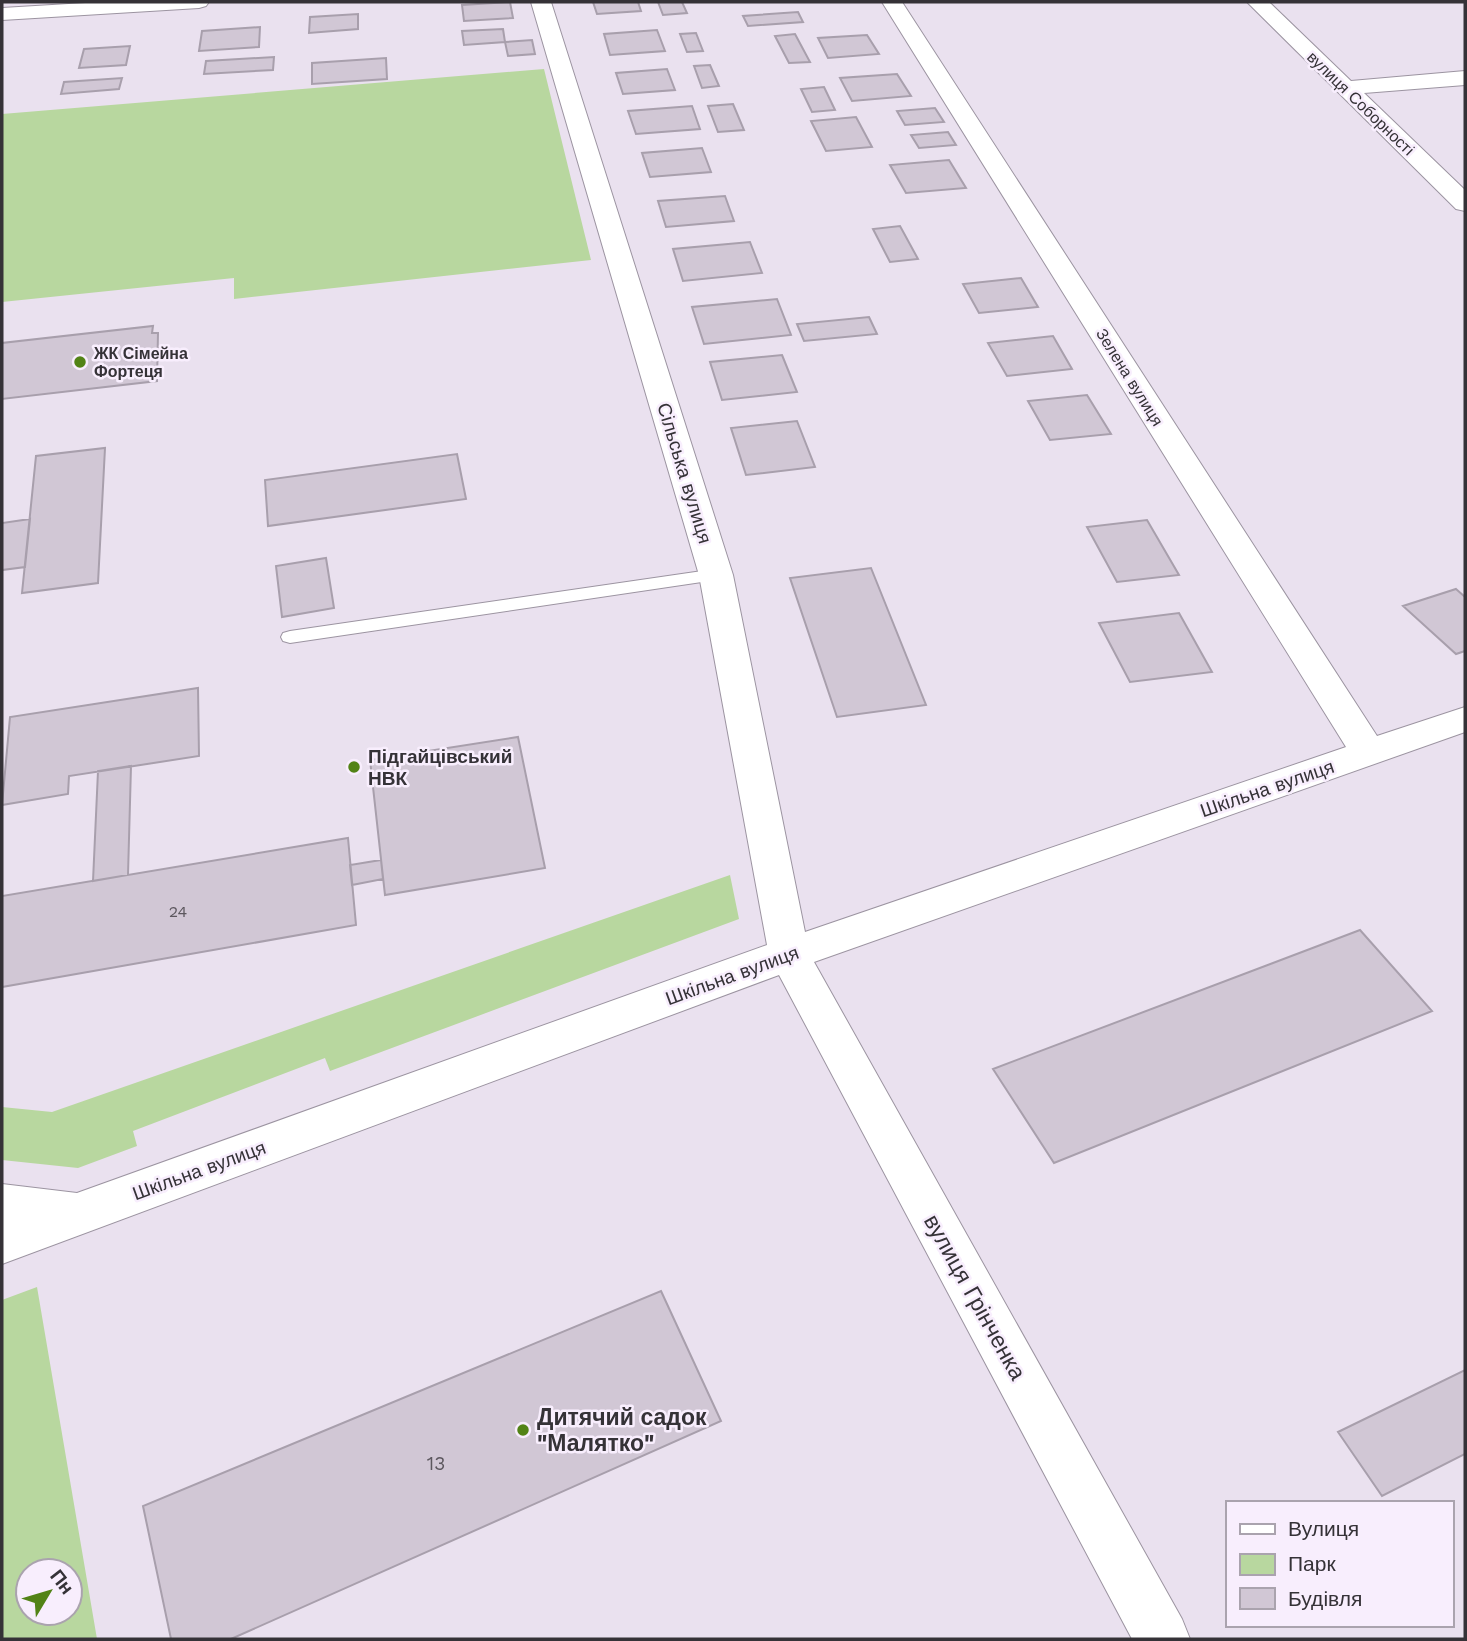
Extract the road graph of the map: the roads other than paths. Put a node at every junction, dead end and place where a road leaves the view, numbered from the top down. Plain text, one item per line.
1 (199, 2) edge
2 (541, 2) edge
3 (892, 2) edge
4 (1257, 2) edge
5 (2, 14) edge
6 (1465, 78) edge
7 (1344, 88) junction
8 (1465, 204) edge
9 (716, 575) junction
10 (290, 637) dead end
11 (1465, 719) edge
12 (1369, 753) junction
13 (789, 954) junction
14 (2, 1205) edge
15 (80, 1213) junction
16 (2, 1242) edge
17 (1162, 1639) edge

1 - 5 street
2 - 9 street, Сільська вулиця
3 - 12 street, Зелена вулиця
4 - 7 street, вулиця Соборності
6 - 7 street
7 - 8 street, вулиця Соборності
9 - 10 lane
9 - 13 street, Сільська вулиця
11 - 12 street, Шкільна вулиця
12 - 13 street, Шкільна вулиця
13 - 15 street, Шкільна вулиця
13 - 17 street, вулиця Грінченка
14 - 15 street
15 - 16 street, Шкільна вулиця

